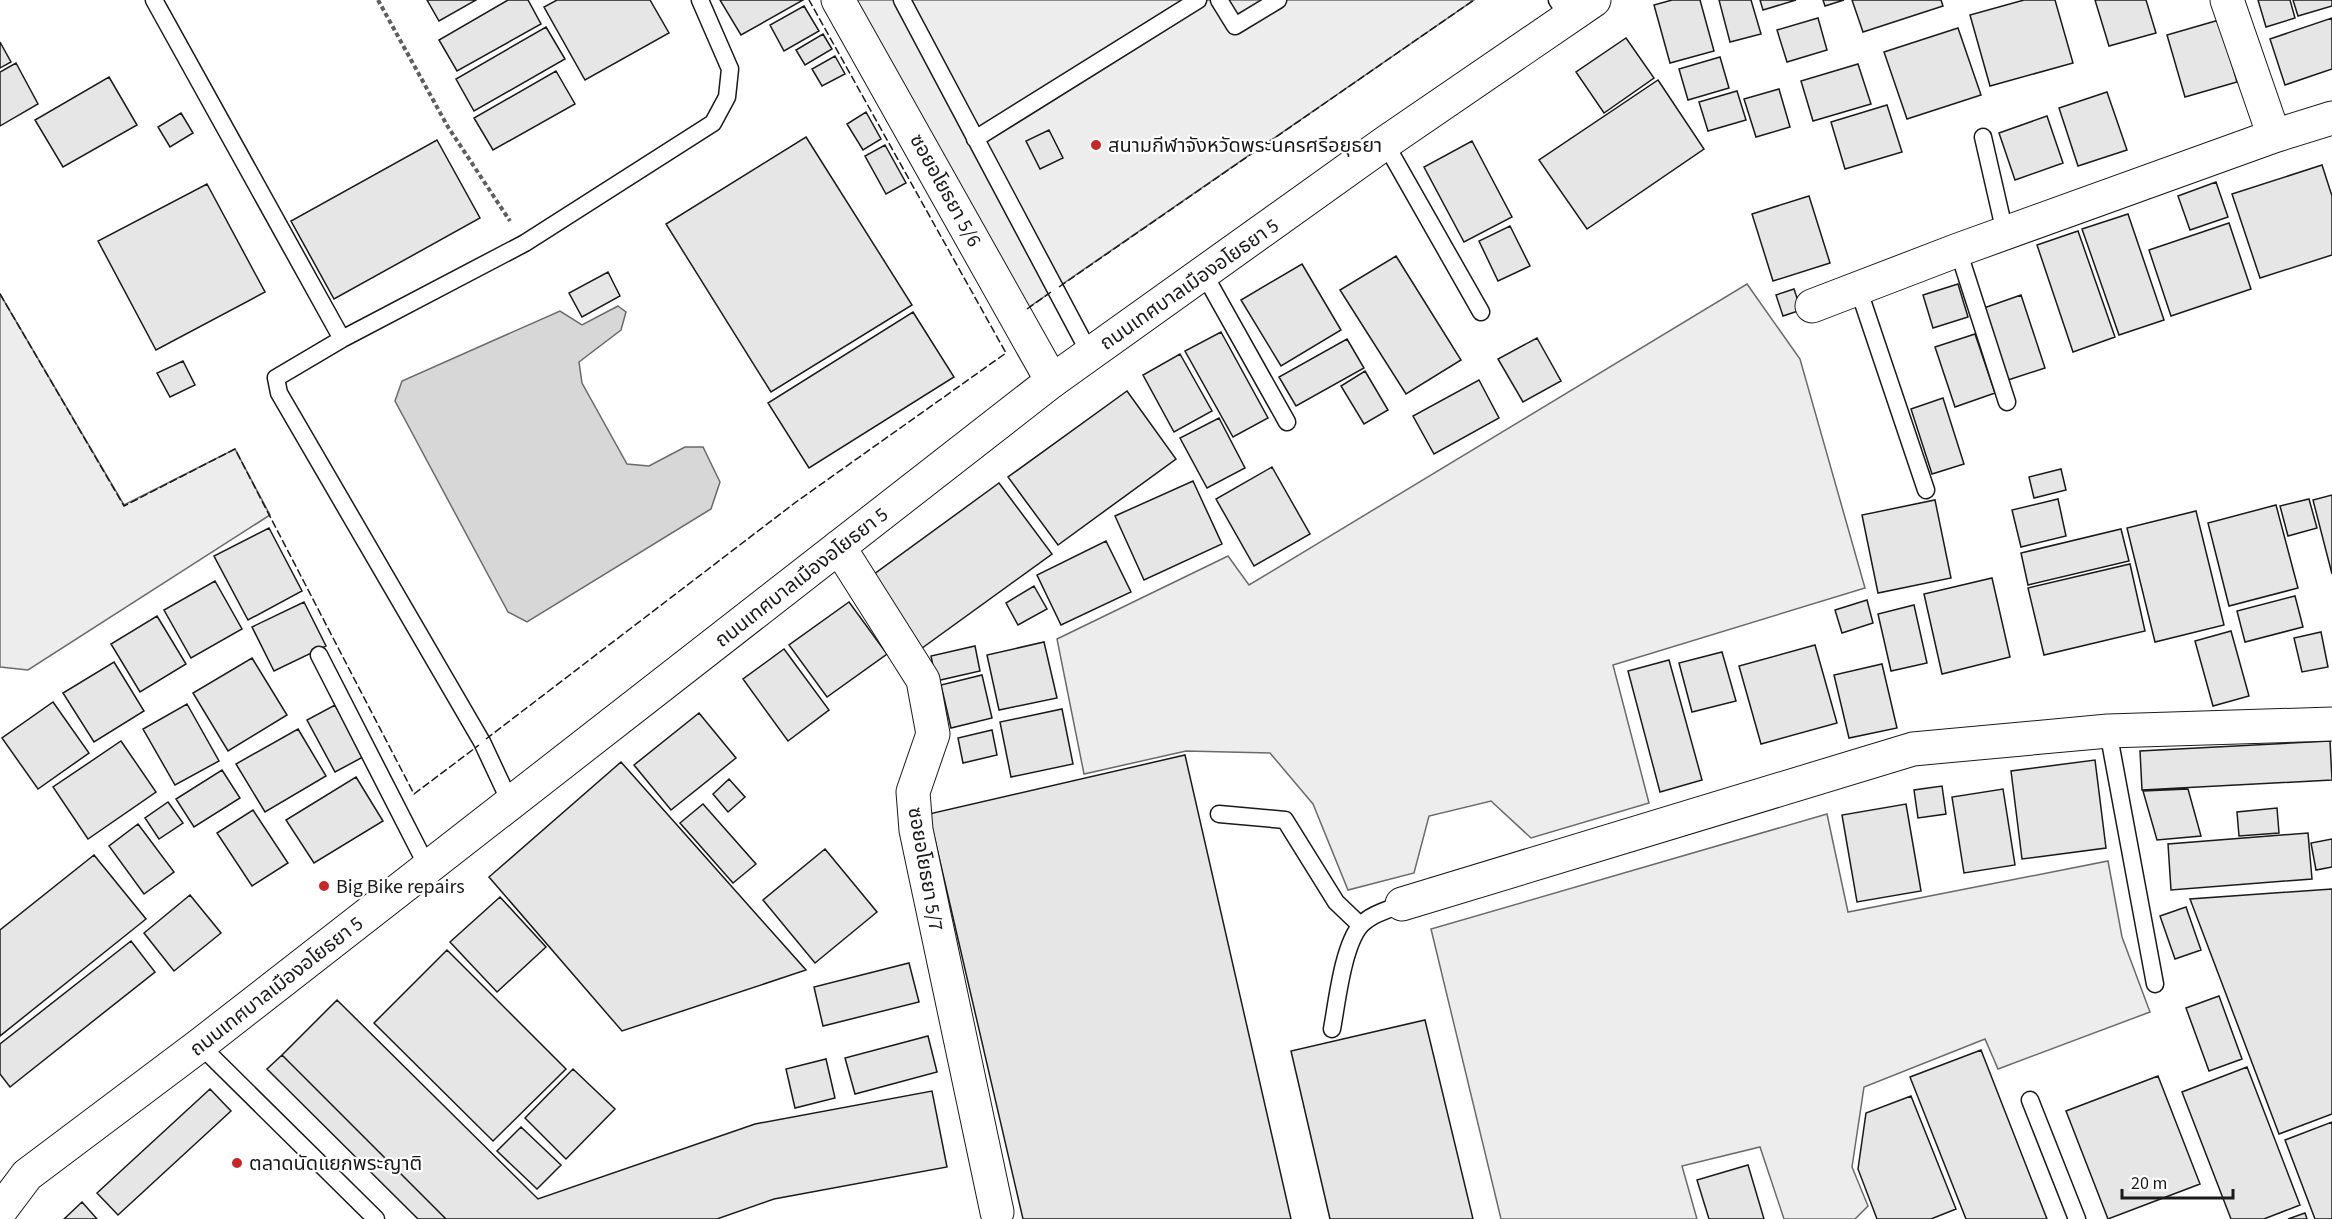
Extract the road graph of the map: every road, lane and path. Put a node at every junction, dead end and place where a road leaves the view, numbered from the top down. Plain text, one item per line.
1 (154, 0) edge
2 (378, 0) edge
3 (700, 0) edge
4 (838, 0) edge
5 (902, 0) edge
6 (1198, 0) edge
7 (1219, 0) edge
8 (1278, 0) edge
9 (2228, 0) edge
10 (1574, 6) edge
11 (2332, 118) edge
12 (2274, 136) junction
13 (1983, 137) dead end
14 (975, 139) junction
15 (1385, 143) junction
16 (2005, 233) junction
17 (525, 243) junction
18 (1958, 250) junction
19 (1204, 274) junction
20 (1858, 288) junction
21 (1812, 306) dead end
22 (1481, 312) dead end
23 (342, 339) junction
24 (1089, 354) junction
25 (1052, 381) junction
26 (2007, 402) dead end
27 (1287, 422) dead end
28 (1926, 490) dead end
29 (839, 547) junction
30 (319, 655) dead end
31 (2332, 724) edge
32 (2108, 731) junction
33 (511, 804) junction
34 (1219, 814) dead end
35 (428, 868) junction
36 (1402, 904) joint
37 (1360, 926) junction
38 (2155, 984) dead end
39 (1332, 1029) dead end
40 (200, 1045) junction
41 (2030, 1100) dead end
42 (13, 1178) edge
43 (0, 1211) edge
44 (997, 1212) dead end
45 (376, 1219) edge
46 (2077, 1219) edge

1 - 23 lane
2 - 17 path
3 - 17 lane
4 - 25 street, ซอยอโยธยา 5/6
5 - 14 lane
6 - 14 lane
7 - 8 lane
9 - 12 street
10 - 15 street, ถนนเทศบาลเมืองอโยธยา 5
11 - 12 street
12 - 16 street
13 - 16 lane
14 - 24 lane
15 - 19 street, ถนนเทศบาลเมืองอโยธยา 5
15 - 22 lane
16 - 18 street
17 - 23 lane
18 - 20 street
18 - 26 lane
19 - 24 street, ถนนเทศบาลเมืองอโยธยา 5
19 - 27 lane
20 - 21 street
20 - 28 lane
23 - 33 lane
24 - 25 street, ถนนเทศบาลเมืองอโยธยา 5
25 - 29 street, ถนนเทศบาลเมืองอโยธยา 5
29 - 33 street, ถนนเทศบาลเมืองอโยธยา 5
29 - 44 street, ซอยอโยธยา 5/7
30 - 35 lane
31 - 32 street
32 - 36 street
32 - 38 lane
33 - 35 street, ถนนเทศบาลเมืองอโยธยา 5
34 - 37 lane
35 - 40 street, ถนนเทศบาลเมืองอโยธยา 5
36 - 37 lane
37 - 39 lane
40 - 42 street, ถนนเทศบาลเมืองอโยธยา 5
40 - 45 lane
41 - 46 lane
42 - 43 street, ถนนเทศบาลเมืองอโยธยา 5

